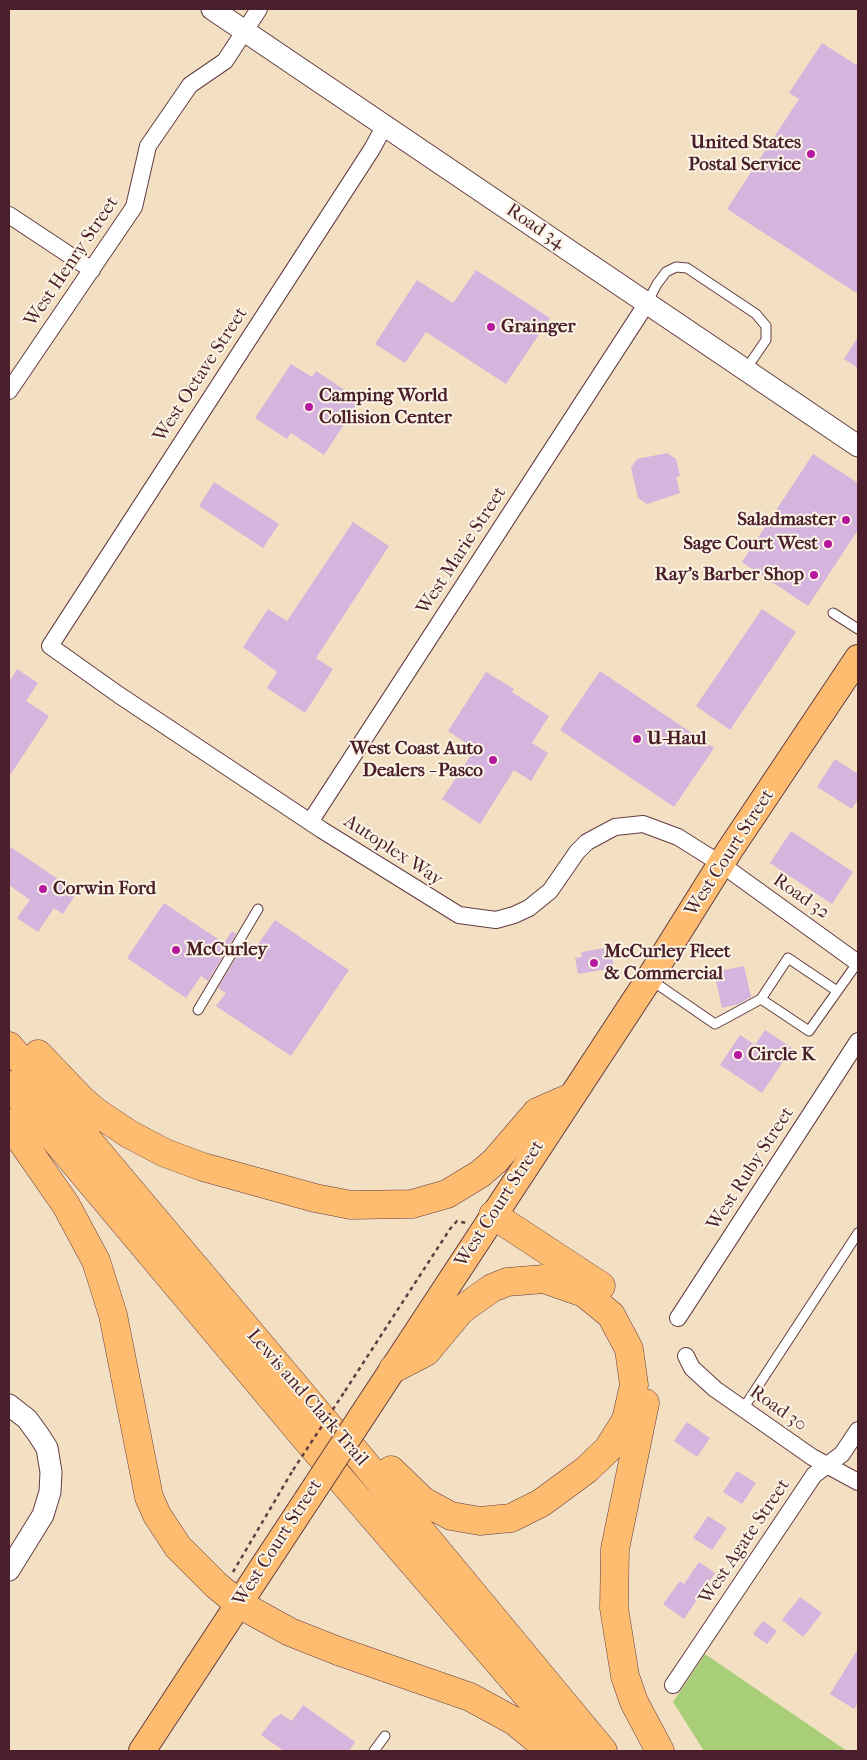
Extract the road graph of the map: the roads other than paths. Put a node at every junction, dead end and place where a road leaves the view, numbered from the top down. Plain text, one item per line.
1 (212, 9) edge
2 (259, 9) edge
3 (245, 30) junction
4 (385, 126) junction
5 (9, 215) edge
6 (92, 270) junction
7 (647, 303) junction
8 (746, 370) junction
9 (10, 387) edge
10 (858, 446) edge
11 (833, 613) dead end
12 (858, 629) edge
13 (50, 646) joint
14 (858, 658) edge
15 (310, 822) junction
16 (721, 864) junction
17 (258, 909) dead end
18 (858, 963) edge
19 (649, 978) junction
20 (837, 991) junction
21 (761, 999) junction
22 (198, 1010) dead end
23 (9, 1027) edge
24 (858, 1041) edge
25 (9, 1046) edge
26 (9, 1085) edge
27 (569, 1098) junction
28 (9, 1123) edge
29 (493, 1215) junction
30 (858, 1234) edge
31 (678, 1318) dead end
32 (686, 1356) dead end
33 (392, 1369) junction
34 (9, 1405) edge
35 (743, 1409) junction
36 (858, 1430) edge
37 (353, 1449) junction
38 (827, 1464) junction
39 (858, 1482) edge
40 (9, 1570) edge
41 (239, 1604) junction
42 (673, 1685) dead end
43 (385, 1736) dead end
44 (142, 1751) edge
45 (374, 1751) edge
46 (551, 1751) edge
47 (575, 1751) edge
48 (603, 1751) edge
49 (660, 1751) edge

1 - 3 street, Road 34
2 - 3 street, West Henry Street
3 - 4 street, Road 34
3 - 6 street, West Henry Street
4 - 7 street, Road 34
4 - 13 street, West Octave Street
5 - 6 street
6 - 9 street, West Henry Street
7 - 8 street, Road 34
7 - 8 lane
7 - 15 street, West Marie Street
8 - 10 street, Road 34
11 - 12 lane
13 - 15 street, Autoplex Way
14 - 16 main road, West Court Street
15 - 16 street, Autoplex Way
16 - 18 street, Road 32
16 - 19 main road, West Court Street
17 - 22 lane
18 - 20 lane
19 - 21 lane
19 - 27 main road, West Court Street
20 - 21 lane
20 - 21 lane
23 - 27 highway
24 - 31 street, West Ruby Street
25 - 37 highway, Lewis and Clark Trail
26 - 47 highway, Lewis and Clark Trail
27 - 29 main road, West Court Street
28 - 41 highway
29 - 33 main road, West Court Street
29 - 49 highway
30 - 35 lane
32 - 35 street, Road 30
33 - 37 highway
33 - 41 main road, West Court Street, bridge
34 - 40 street
35 - 38 street, Road 30
36 - 38 street, West Agate Street
37 - 48 highway, Lewis and Clark Trail
38 - 39 street, Road 30
38 - 42 street, West Agate Street
41 - 44 main road, West Court Street
41 - 46 highway
43 - 45 lane

